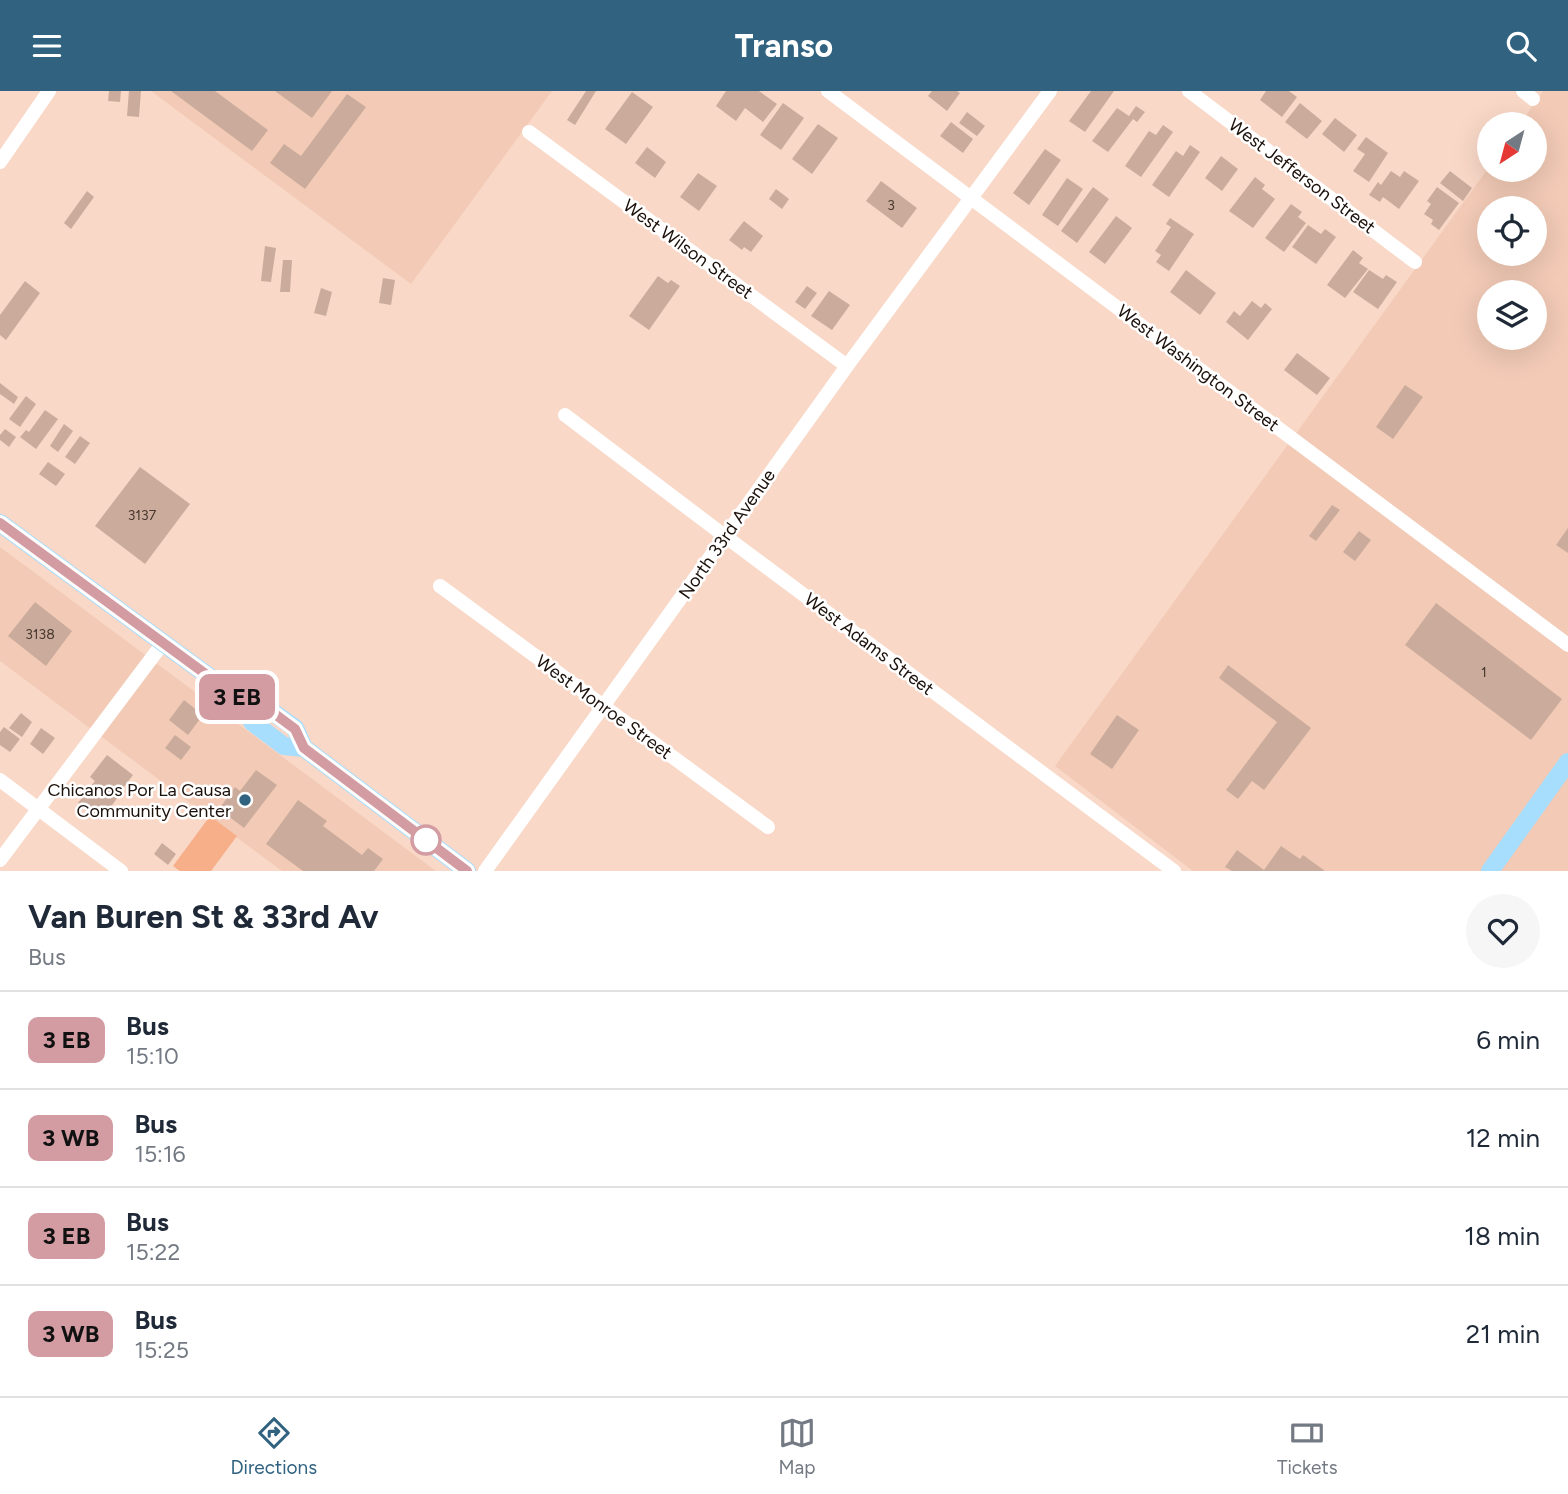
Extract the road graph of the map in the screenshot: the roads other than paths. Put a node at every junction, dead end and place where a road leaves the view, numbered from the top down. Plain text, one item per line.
1 (49, 91) edge
2 (828, 91) edge
3 (1050, 91) edge
4 (1189, 91) edge
5 (529, 132) dead end
6 (0, 162) edge
7 (972, 198) junction
8 (1415, 262) dead end
9 (847, 366) junction
10 (565, 415) dead end
11 (0, 523) edge
12 (726, 537) junction
13 (440, 586) dead end
14 (163, 643) junction
15 (1568, 645) edge
16 (604, 707) junction
17 (1568, 762) edge
18 (0, 780) edge
19 (39, 809) junction
20 (768, 827) dead end
21 (0, 860) edge
22 (121, 871) edge
23 (467, 871) edge
24 (485, 871) edge
25 (1174, 871) edge
26 (1489, 871) edge

1 - 6 street
2 - 7 street, West Washington Street
3 - 7 street, North 33rd Avenue
4 - 8 street, West Jefferson Street
5 - 9 street, West Wilson Street
7 - 9 street, North 33rd Avenue
7 - 15 street, West Washington Street
9 - 12 street, North 33rd Avenue
10 - 12 street, West Adams Street
11 - 14 main road
12 - 16 street, North 33rd Avenue
12 - 25 street, West Adams Street
13 - 16 street, West Monroe Street
14 - 19 street
14 - 23 main road
16 - 20 street, West Monroe Street
16 - 24 street, North 33rd Avenue
17 - 26 main road
18 - 19 street
19 - 21 street
19 - 22 street

